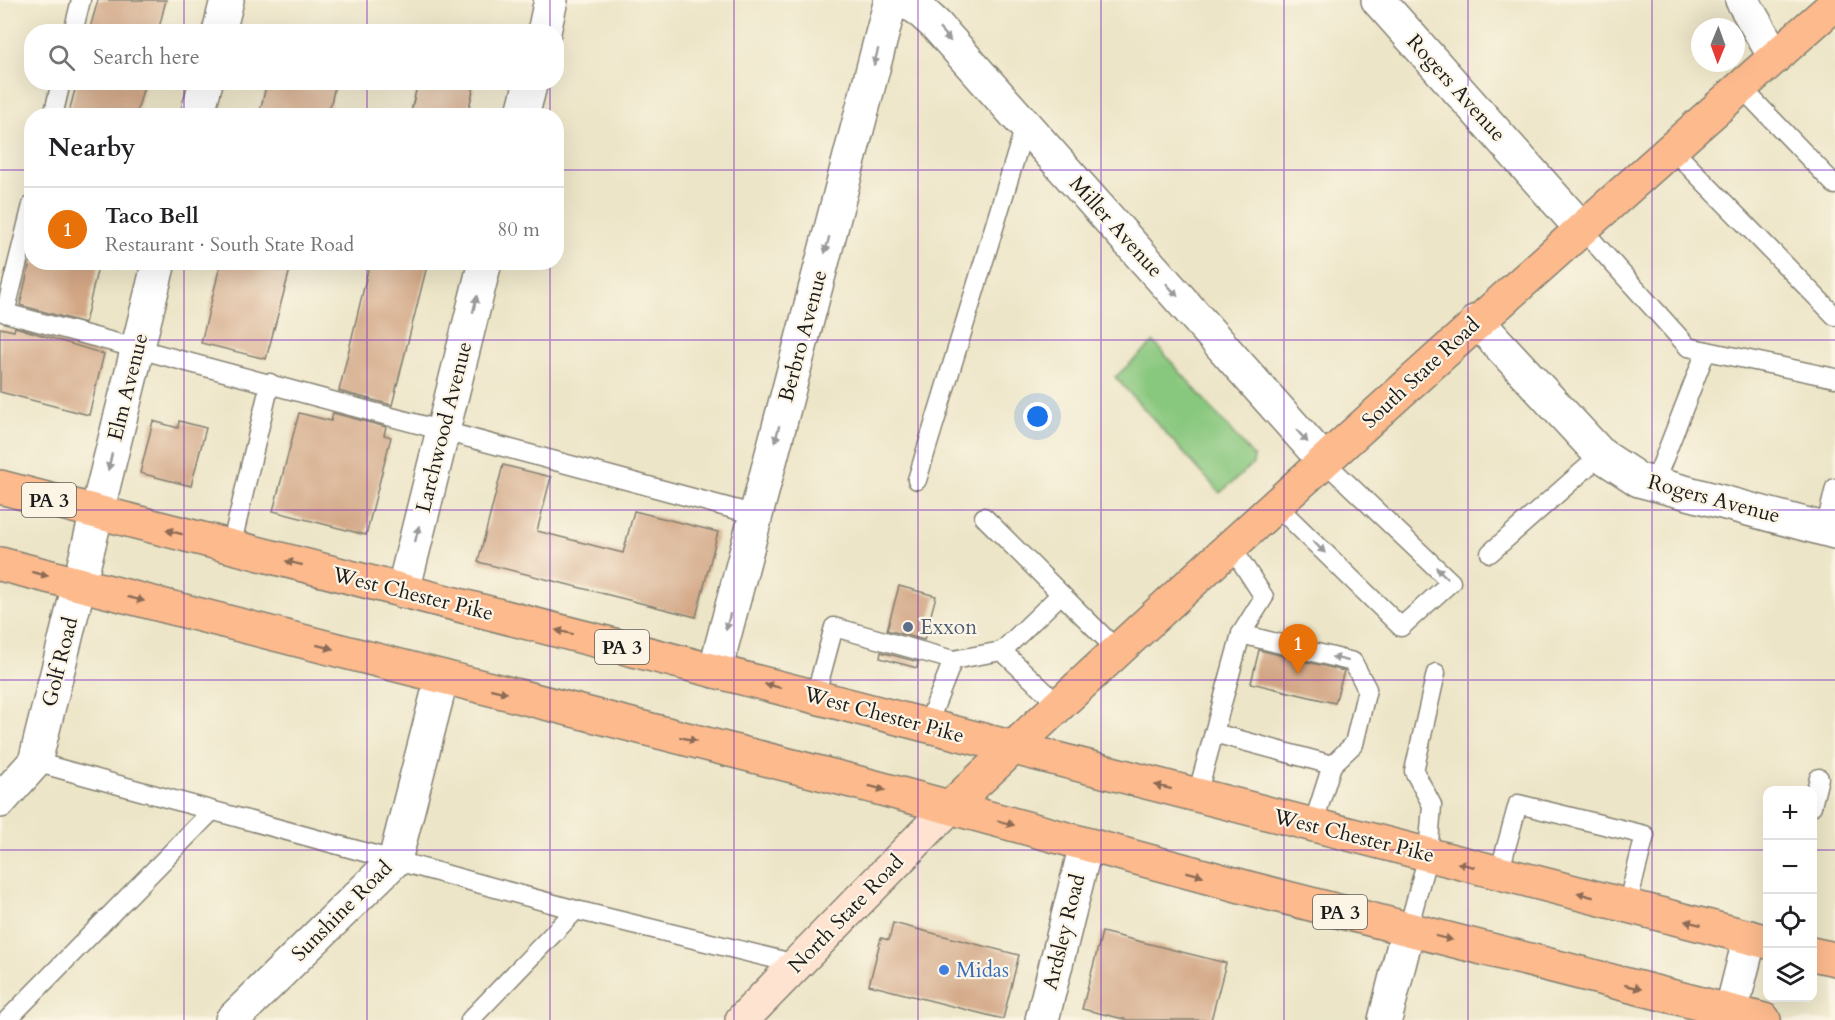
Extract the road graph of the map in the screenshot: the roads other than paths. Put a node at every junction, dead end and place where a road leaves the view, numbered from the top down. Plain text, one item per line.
1 (81, 0) edge
2 (227, 0) edge
3 (551, 0) edge
4 (891, 0) edge
5 (899, 0) edge
6 (1378, 0) edge
7 (1742, 0) edge
8 (1835, 4) edge
9 (75, 24) edge
10 (221, 24) edge
11 (545, 24) edge
12 (1775, 57) junction
13 (1741, 87) junction
14 (59, 90) edge
15 (204, 90) edge
16 (529, 90) edge
17 (55, 108) edge
18 (199, 108) edge
19 (524, 108) edge
20 (1025, 126) junction
21 (1672, 149) junction
22 (1835, 185) edge
23 (1582, 229) junction
24 (24, 237) edge
25 (157, 270) edge
26 (483, 270) edge
27 (1835, 316) edge
28 (1478, 321) junction
29 (137, 348) junction
30 (1706, 351) junction
31 (1835, 378) edge
32 (270, 383) junction
33 (443, 429) junction
34 (1601, 455) junction
35 (1326, 463) junction
36 (916, 480) dead end
37 (1654, 484) junction
38 (0, 487) edge
39 (1835, 488) edge
40 (1277, 506) junction
41 (97, 512) junction
42 (756, 514) junction
43 (984, 517) dead end
44 (1830, 530) edge
45 (1231, 546) junction
46 (231, 547) junction
47 (1490, 553) dead end
48 (0, 564) edge
49 (80, 584) junction
50 (403, 591) junction
51 (1061, 594) junction
52 (1241, 634) junction
53 (1117, 650) junction
54 (1002, 651) junction
55 (953, 660) junction
56 (716, 671) junction
57 (1436, 673) dead end
58 (442, 676) junction
59 (815, 697) junction
60 (1059, 705) junction
61 (927, 726) junction
62 (1214, 733) junction
63 (1013, 748) junction
64 (35, 762) junction
65 (1332, 765) junction
66 (1819, 778) dead end
67 (1817, 786) edge
68 (1197, 795) junction
69 (0, 801) edge
70 (950, 807) junction
71 (212, 811) junction
72 (1313, 825) junction
73 (1086, 845) junction
74 (1428, 855) junction
75 (395, 860) junction
76 (1499, 873) junction
77 (1627, 906) junction
78 (576, 910) junction
79 (1408, 929) junction
80 (1759, 940) edge
81 (1817, 955) edge
82 (1835, 959) edge
83 (796, 964) junction
84 (1730, 1016) edge
85 (7, 1020) edge
86 (232, 1020) edge
87 (470, 1020) edge
88 (742, 1020) edge
89 (1042, 1020) edge
90 (1385, 1020) edge
91 (1764, 1020) edge

1 - 9 lane
2 - 10 street
3 - 11 street
4 -> 42 street, Berbro Avenue
5 -> 20 street, Miller Avenue
6 - 23 street, Rogers Avenue
7 - 12 street
8 - 12 main road, South State Road
12 - 13 main road, South State Road
13 - 21 main road, South State Road
13 - 22 lane
14 - 17 lane
15 - 18 street
16 - 19 street
20 -> 35 street, Miller Avenue
20 - 36 lane
21 - 23 main road, South State Road
21 - 27 lane
23 - 28 main road, South State Road
23 - 30 lane
24 - 29 lane
25 - 29 street, Elm Avenue
33 -> 26 street, Larchwood Avenue
28 - 34 street, Rogers Avenue
28 - 35 main road, South State Road
29 - 32 lane
29 -> 41 street, Elm Avenue
30 - 31 lane
30 - 37 lane
32 - 33 lane
32 - 46 lane
33 - 42 lane
50 -> 33 street, Larchwood Avenue
34 - 37 street, Rogers Avenue
34 - 47 lane
35 - 40 main road, South State Road
40 -> 35 lane
37 - 44 street, Rogers Avenue
38 - 41 main road, West Chester Pike / PA 3
39 - 44 lane
40 - 45 main road, South State Road
46 -> 41 main road, West Chester Pike / PA 3
41 - 49 street, Golf Road
42 -> 56 street, Berbro Avenue
43 - 51 lane
45 - 52 lane
45 - 53 main road, South State Road
50 -> 46 main road, West Chester Pike / PA 3
48 -> 49 main road, PA 3
49 -> 58 main road, PA 3
49 - 64 street, Golf Road
56 -> 50 main road, West Chester Pike / PA 3
51 - 53 lane
51 - 54 lane
52 - 62 lane
65 -> 52 lane
53 - 60 main road, South State Road
54 - 55 lane
54 - 60 lane
55 - 59 lane
55 - 61 lane
59 -> 56 main road, West Chester Pike / PA 3
57 - 74 lane
58 -> 70 main road, PA 3
58 - 75 street, Sunshine Road
59 - 61 main road, West Chester Pike / PA 3
60 - 63 main road, South State Road
61 - 63 main road, West Chester Pike / PA 3
62 - 65 lane
62 - 68 lane
68 -> 63 main road, West Chester Pike / PA 3
63 - 70 main road, South State Road
64 - 69 street, Golf Road
64 - 71 lane
65 - 72 lane
66 - 67 lane
68 - 72 main road, West Chester Pike / PA 3
70 -> 73 main road, PA 3
70 - 83 main road, North State Road
71 - 75 lane
71 - 85 lane
72 - 74 main road, West Chester Pike / PA 3
73 -> 79 main road, PA 3
73 - 89 street, Ardsley Road
76 -> 74 main road, West Chester Pike / PA 3
74 - 79 lane
75 - 78 lane
75 - 86 street, Sunshine Road
77 -> 76 main road, West Chester Pike / PA 3
76 - 77 lane
80 -> 77 main road, West Chester Pike / PA 3
78 - 83 lane
78 - 87 lane
79 -> 84 main road, PA 3
79 - 90 street
80 - 84 street
81 - 82 main road
83 - 88 main road, North State Road
84 - 91 main road, PA 3

